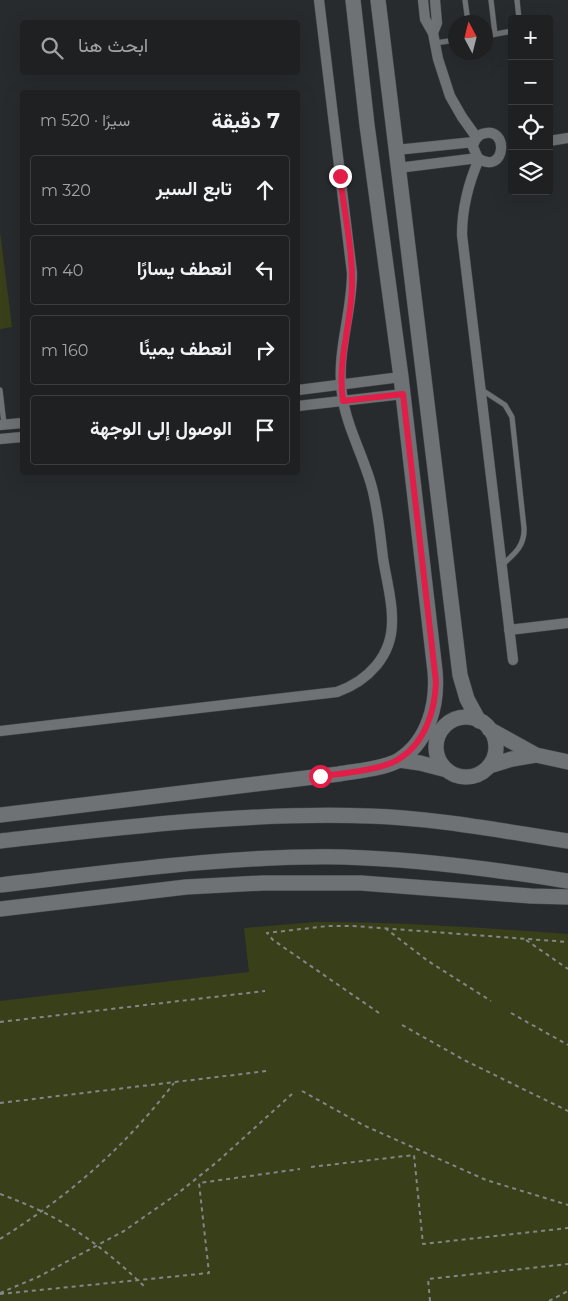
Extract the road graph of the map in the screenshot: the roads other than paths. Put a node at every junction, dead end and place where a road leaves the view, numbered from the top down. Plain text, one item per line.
1 (320, 0) edge
2 (353, 0) edge
3 (378, 0) edge
4 (423, 0) edge
5 (435, 0) edge
6 (465, 0) edge
7 (491, 0) edge
8 (517, 0) edge
9 (467, 15) edge
10 (519, 15) edge
11 (508, 32) edge
12 (496, 34) junction
13 (493, 35) edge
14 (434, 38) junction
15 (448, 39) edge
16 (568, 138) edge
17 (475, 140) junction
18 (553, 140) edge
19 (507, 146) edge
20 (396, 150) junction
21 (478, 159) junction
22 (398, 168) junction
23 (402, 377) junction
24 (341, 385) junction
25 (480, 389) junction
26 (0, 390) edge
27 (300, 390) edge
28 (403, 394) junction
29 (0, 396) edge
30 (343, 401) junction
31 (300, 406) edge
32 (20, 423) edge
33 (2, 425) edge
34 (20, 437) edge
35 (0, 439) edge
36 (501, 565) junction
37 (568, 623) edge
38 (509, 630) junction
39 (513, 660) dead end
40 (484, 725) junction
41 (434, 729) junction
42 (0, 731) edge
43 (536, 755) junction
44 (399, 760) junction
45 (568, 762) edge
46 (489, 766) junction
47 (446, 770) junction
48 (114, 802) junction
49 (0, 815) edge
50 (118, 828) junction
51 (0, 841) edge
52 (568, 841) edge
53 (568, 881) edge
54 (0, 885) edge
55 (568, 897) edge
56 (0, 909) edge

1 - 24 street
2 - 23 street
3 - 20 street
4 - 14 street
5 - 14 street
6 - 9 lane
7 - 12 lane
8 - 10 lane
11 - 12 lane
12 - 13 lane
14 - 15 lane
14 - 17 street
16 - 18 street
17 - 19 street
17 - 20 street
17 - 21 street
19 - 21 street
20 - 22 street
21 - 22 street
21 - 25 street
22 - 40 street
23 - 24 street
23 - 28 street
24 - 27 street
24 - 30 street
25 - 36 street
25 - 36 lane
26 - 29 lane
28 - 30 street
28 - 41 street
29 - 33 lane
30 - 31 street
30 - 42 street
32 - 33 street
34 - 35 street
36 - 38 street
37 - 38 street
38 - 39 street
40 - 41 street
40 - 43 street
40 - 46 street
41 - 44 street
41 - 47 street
43 - 45 street
43 - 46 street
44 - 47 street
44 - 48 street
46 - 47 street
48 - 49 street
48 - 50 street
50 - 51 street
50 - 52 street
53 - 54 street
55 - 56 street

